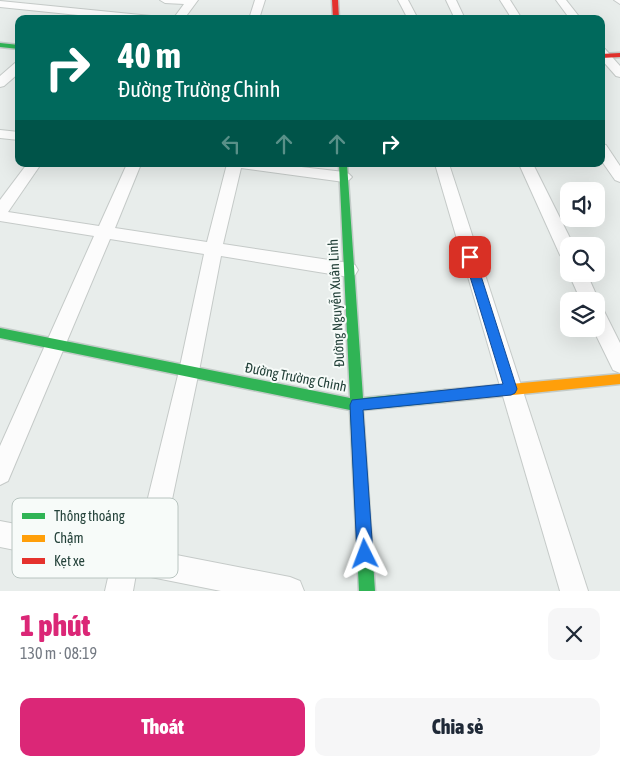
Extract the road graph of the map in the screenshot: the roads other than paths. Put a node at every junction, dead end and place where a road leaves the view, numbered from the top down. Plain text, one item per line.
1 (165, 0) edge
2 (260, 0) edge
3 (335, 0) edge
4 (403, 0) edge
5 (451, 0) edge
6 (506, 0) edge
7 (561, 0) edge
8 (192, 1) edge
9 (0, 4) edge
10 (111, 15) edge
11 (181, 15) edge
12 (255, 15) edge
13 (336, 15) edge
14 (411, 15) edge
15 (458, 15) edge
16 (515, 15) edge
17 (573, 15) edge
18 (0, 45) edge
19 (15, 47) edge
20 (605, 54) edge
21 (620, 55) edge
22 (605, 56) edge
23 (15, 70) edge
24 (620, 73) edge
25 (0, 83) edge
26 (0, 134) edge
27 (15, 136) edge
28 (605, 154) edge
29 (32, 167) edge
30 (133, 167) edge
31 (233, 167) edge
32 (293, 167) edge
33 (443, 167) edge
34 (527, 167) edge
35 (344, 170) edge
36 (620, 177) edge
37 (0, 210) edge
38 (0, 216) edge
39 (103, 231) junction
40 (560, 237) edge
41 (214, 248) junction
42 (349, 270) junction
43 (0, 333) edge
44 (605, 333) edge
45 (56, 344) junction
46 (620, 364) edge
47 (189, 371) junction
48 (620, 379) edge
49 (511, 389) junction
50 (356, 405) junction
51 (0, 473) edge
52 (153, 498) edge
53 (178, 570) edge
54 (126, 578) edge
55 (119, 591) edge
56 (290, 591) edge
57 (367, 591) edge
58 (574, 591) edge

1 - 8 street
2 - 12 street
3 - 13 street
4 - 14 street
5 - 15 street
6 - 16 street
7 - 17 street
8 - 11 street
9 - 10 street
18 - 19 street
20 - 21 street
22 - 24 street
23 - 25 street
26 - 27 street
28 - 36 street
29 - 37 street
30 - 39 street
31 - 41 street
32 - 35 street
33 - 49 street
34 - 40 street
35 - 42 street, Đường Nguyễn Xuân Linh
38 - 39 street
39 - 41 street
39 - 45 street
41 - 42 street
41 - 47 street
42 - 50 street, Đường Nguyễn Xuân Linh
43 - 45 street, Đường Trường Chinh
44 - 46 street
45 - 47 street, Đường Trường Chinh
45 - 51 street
47 - 50 street, Đường Trường Chinh
47 - 52 street
48 - 49 street, Đường Trường Chinh
49 - 50 street, Đường Trường Chinh
49 - 58 street
50 - 57 street, Đường Nguyễn Xuân Linh
53 - 56 street
54 - 55 street

